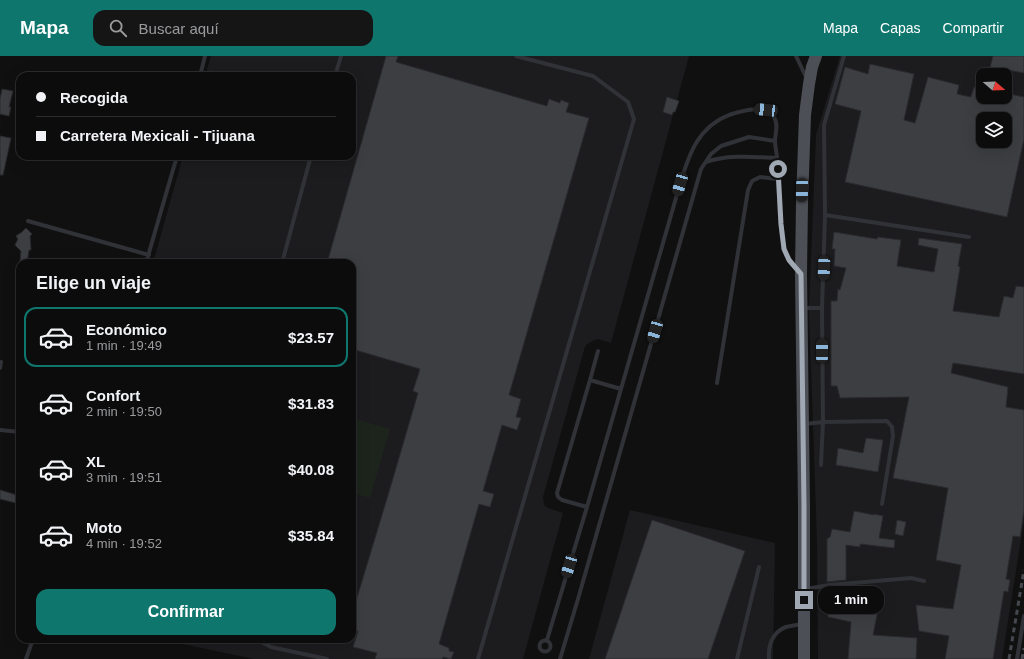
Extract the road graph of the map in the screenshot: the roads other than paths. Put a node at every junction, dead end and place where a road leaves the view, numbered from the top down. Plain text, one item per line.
1 (206, 56) edge
2 (341, 56) edge
3 (516, 56) edge
4 (796, 56) edge
5 (816, 56) edge
6 (844, 56) edge
7 (201, 72) edge
8 (336, 72) edge
9 (809, 84) junction
10 (775, 141) junction
11 (777, 158) junction
12 (176, 160) edge
13 (310, 160) edge
14 (706, 162) junction
15 (778, 179) junction
16 (825, 215) junction
17 (28, 221) dead end
18 (969, 237) dead end
19 (149, 255) junction
20 (148, 259) edge
21 (283, 259) edge
22 (801, 274) junction
23 (801, 308) junction
24 (822, 308) junction
25 (598, 351) dead end
26 (1, 362) dead end
27 (0, 368) edge
28 (590, 380) junction
29 (717, 383) dead end
30 (621, 389) junction
31 (823, 422) junction
32 (803, 424) junction
33 (0, 430) edge
34 (16, 432) edge
35 (821, 465) dead end
36 (882, 504) dead end
37 (587, 507) junction
38 (758, 567) dead end
39 (924, 581) dead end
40 (804, 589) junction
41 (1024, 616) edge
42 (804, 624) junction
43 (547, 640) dead end
44 (32, 643) edge
45 (264, 643) edge
46 (26, 659) edge
47 (327, 659) edge
48 (478, 659) edge
49 (560, 659) edge
50 (736, 659) edge
51 (769, 659) edge
52 (804, 659) edge
53 (1017, 659) edge

1 - 7 lane
2 - 8 lane
3 - 48 lane
4 - 9 lane
5 - 9 main road
6 - 16 lane
9 - 22 main road
10 - 11 lane
10 - 14 lane
10 - 30 lane
11 - 14 lane
11 - 15 lane
12 - 19 lane
13 - 21 lane
14 - 49 lane
15 - 22 lane
15 - 29 lane
16 - 18 lane
16 - 24 lane
17 - 19 lane
19 - 20 lane
22 - 23 main road
23 - 24 lane
23 - 32 main road
24 - 31 lane
25 - 28 lane
26 - 27 lane
28 - 30 lane
28 - 37 lane
30 - 37 lane
31 - 32 lane
31 - 35 lane
31 - 36 lane
32 - 40 main road
33 - 34 lane
37 - 43 lane
38 - 50 lane
39 - 40 lane
40 - 42 main road
41 - 53 lane
42 - 51 lane
42 - 52 main road
44 - 46 lane
45 - 47 lane

